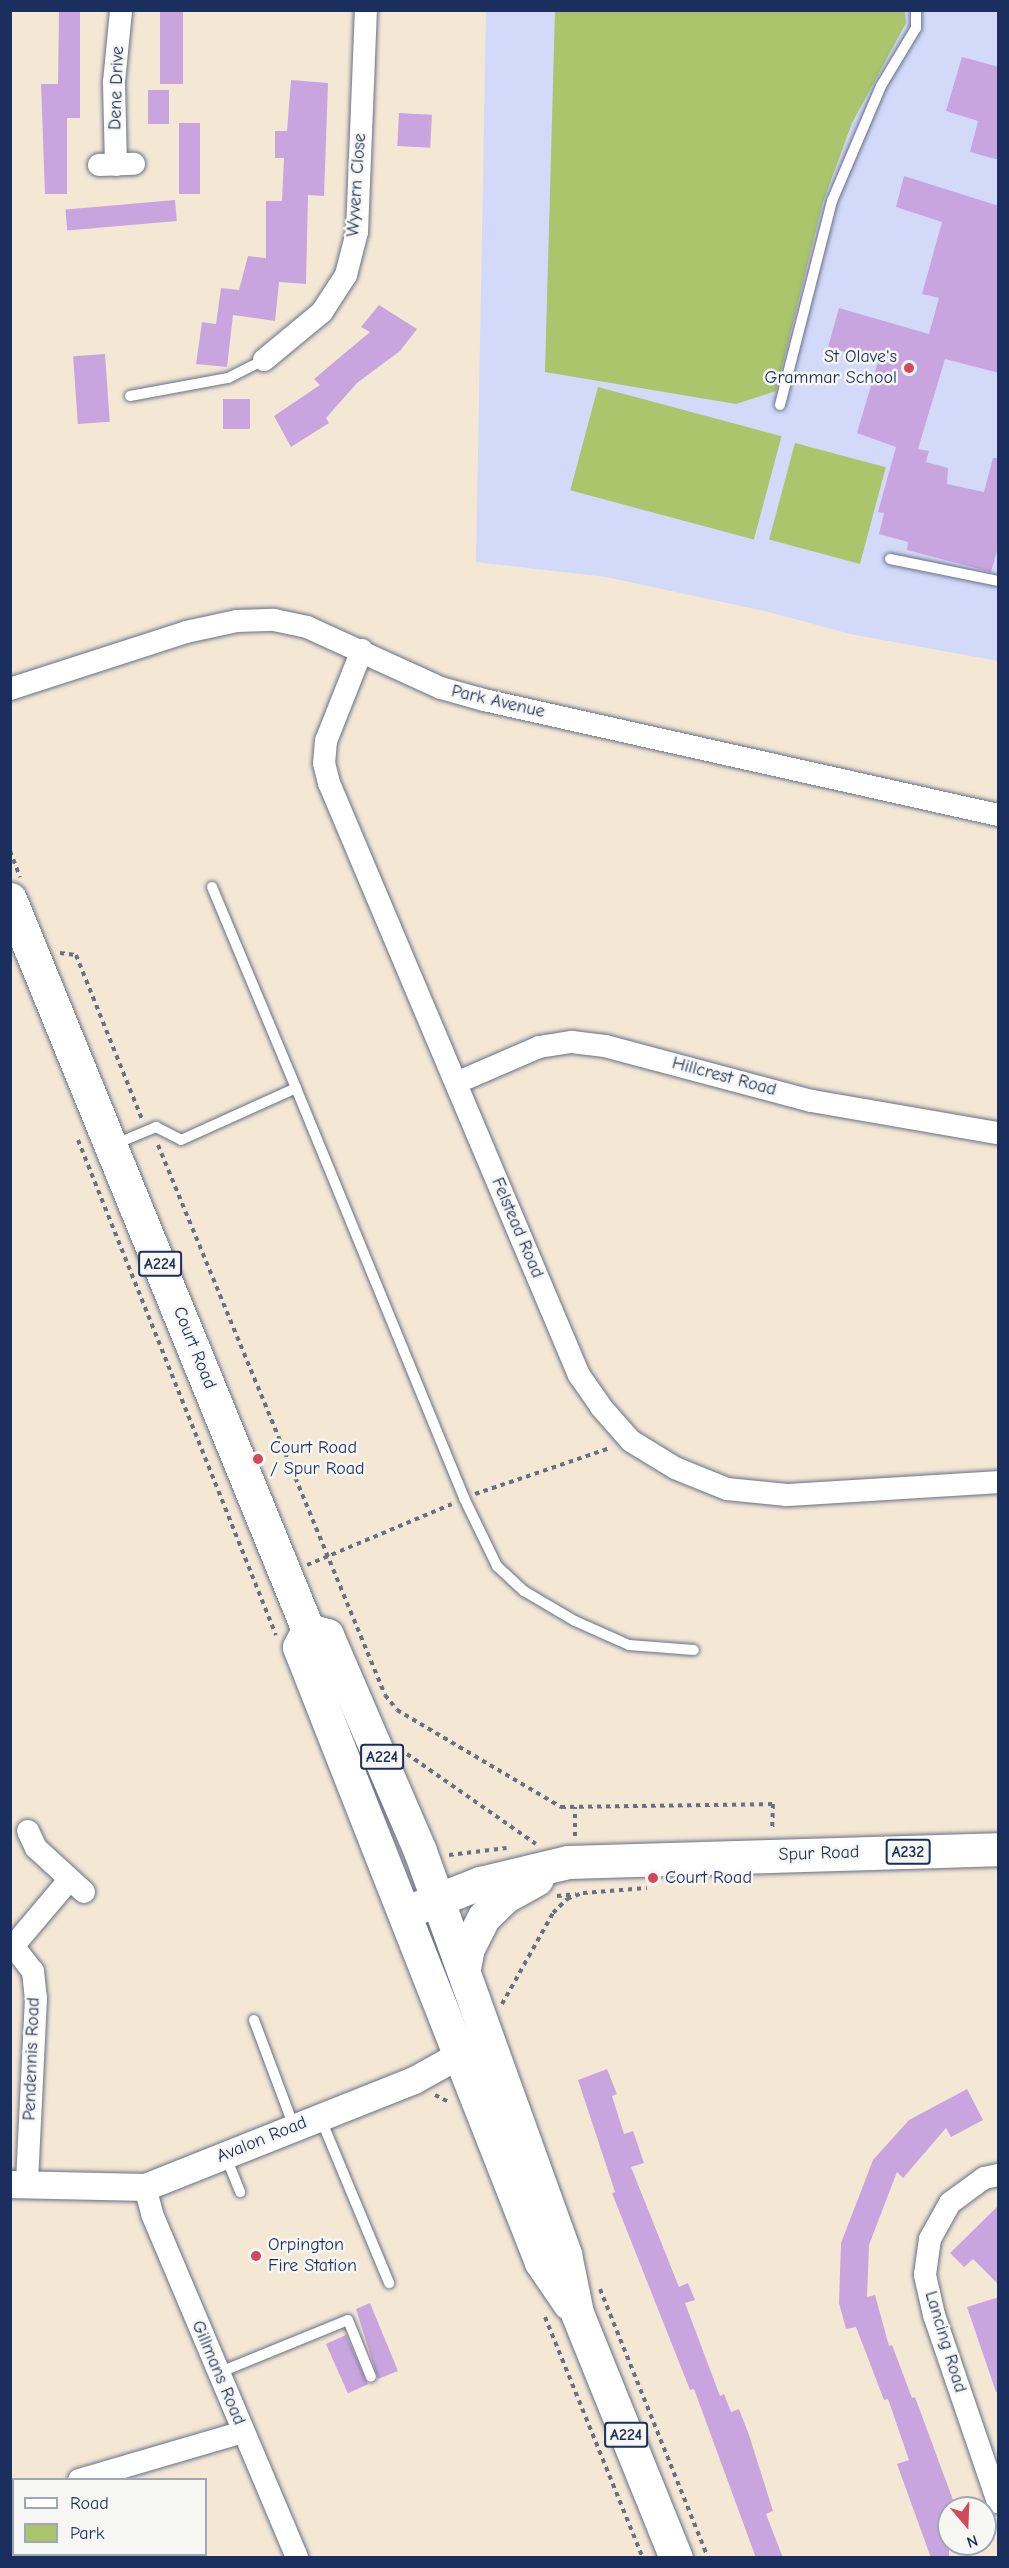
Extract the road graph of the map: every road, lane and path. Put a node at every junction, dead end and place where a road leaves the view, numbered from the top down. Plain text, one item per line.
1 (121, 10) edge
2 (366, 10) edge
3 (916, 10) edge
4 (116, 164) dead end
5 (264, 360) joint
6 (130, 396) dead end
7 (780, 405) dead end
8 (890, 559) dead end
9 (999, 582) edge
10 (362, 650) junction
11 (10, 689) edge
12 (999, 815) edge
13 (212, 887) dead end
14 (10, 899) edge
15 (50, 951) dead end
16 (456, 1083) junction
17 (296, 1088) junction
18 (142, 1119) dead end
19 (999, 1133) edge
20 (77, 1138) dead end
21 (125, 1140) junction
22 (999, 1482) edge
23 (325, 1557) dead end
24 (305, 1566) dead end
25 (309, 1630) junction
26 (276, 1637) dead end
27 (694, 1650) dead end
28 (400, 1750) dead end
29 (575, 1807) junction
30 (28, 1831) dead end
31 (772, 1835) dead end
32 (538, 1845) junction
33 (526, 1846) dead end
34 (515, 1847) dead end
35 (999, 1849) edge
36 (563, 1850) junction
37 (458, 1853) dead end
38 (656, 1887) dead end
39 (583, 1893) junction
40 (551, 1897) dead end
41 (438, 1899) junction
42 (406, 1912) junction
43 (13, 1943) edge
44 (464, 1968) junction
45 (491, 2019) junction
46 (254, 2020) dead end
47 (460, 2056) junction
48 (320, 2116) junction
49 (294, 2127) junction
50 (225, 2155) junction
51 (999, 2175) edge
52 (19, 2185) edge
53 (145, 2187) junction
54 (240, 2192) dead end
55 (597, 2280) dead end
56 (389, 2283) dead end
57 (541, 2307) dead end
58 (577, 2313) junction
59 (218, 2373) junction
60 (371, 2377) dead end
61 (243, 2432) junction
62 (86, 2478) edge
63 (999, 2502) edge
64 (297, 2558) edge
65 (643, 2558) edge
66 (676, 2558) edge
67 (708, 2558) edge

1 - 4 street, Dene Drive
2 - 5 street, Wyvern Close
3 - 7 lane
5 - 6 lane
8 - 9 lane
10 - 11 street, Park Avenue
10 - 12 street, Park Avenue
10 - 16 street, Felstead Road
13 - 17 lane
14 - 21 main road, Court Road / A224
15 - 18 path
16 - 19 street, Hillcrest Road
16 - 22 street, Felstead Road
17 - 21 lane
17 - 27 lane
20 - 26 path
21 - 25 main road, Court Road / A224
21 - 29 path
23 - 24 path
25 - 41 main road, A224
25 - 42 main road, A224
28 - 32 path
29 - 31 path
29 - 36 path
30 - 43 street
32 - 33 path
32 - 36 path
34 - 37 path
35 - 36 main road, Spur Road / A232
36 - 41 main road, Spur Road
36 - 44 main road
38 - 39 path
39 - 40 path
39 - 45 path
41 - 42 main road, Spur Road
41 - 44 main road, A224
42 - 47 main road, A224
43 - 52 street, Pendennis Road
44 - 45 main road, A224
45 - 47 street, Avalon Road
45 - 58 main road, A224
46 - 49 lane
47 - 48 street, Avalon Road
47 - 58 main road, A224
48 - 49 street, Avalon Road
48 - 56 lane
49 - 50 street, Avalon Road
50 - 53 street, Avalon Road
50 - 54 lane
51 - 63 street, Lancing Road
52 - 53 street, Avalon Road
53 - 59 street, Gillmans Road
55 - 67 path
57 - 65 path
58 - 66 main road, A224
59 - 60 lane
59 - 61 street, Gillmans Road
61 - 62 street
61 - 64 street, Gillmans Road

